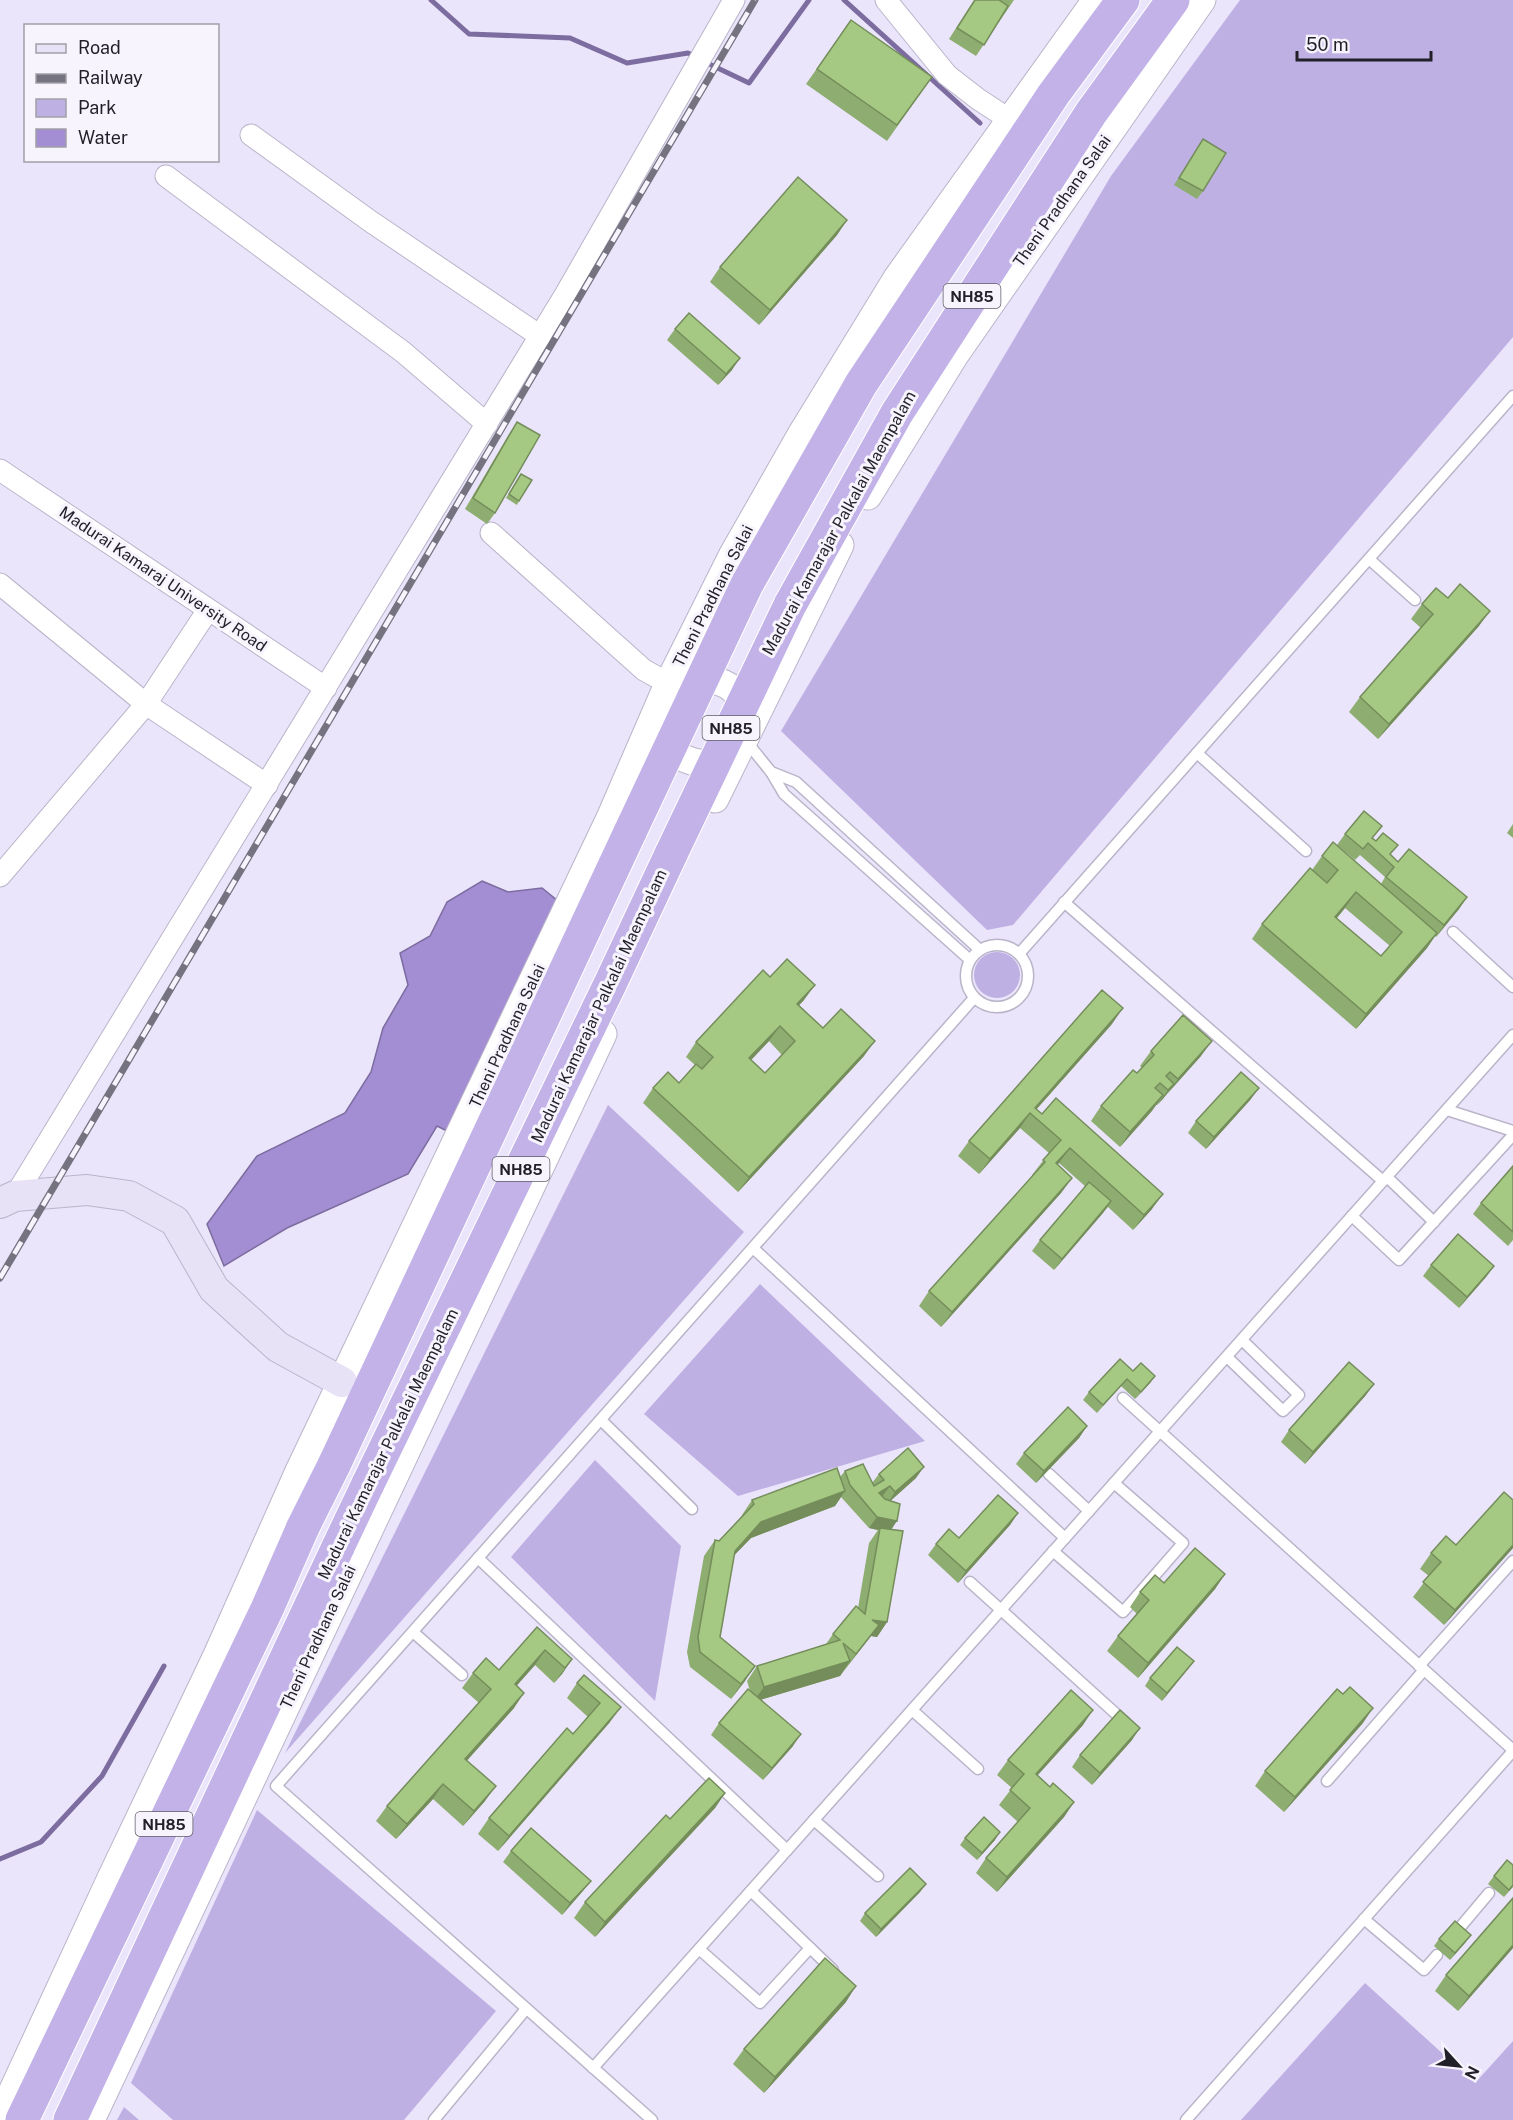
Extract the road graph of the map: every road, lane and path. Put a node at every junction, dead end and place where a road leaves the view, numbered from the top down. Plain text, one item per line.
1 (735, 0) edge
2 (886, 0) edge
3 (1096, 0) edge
4 (1123, 0) edge
5 (1173, 0) edge
6 (1202, 0) edge
7 (1010, 120) junction
8 (251, 135) dead end
9 (166, 176) dead end
10 (540, 336) junction
11 (1513, 396) edge
12 (487, 424) junction
13 (0, 470) edge
14 (491, 533) dead end
15 (1369, 559) junction
16 (0, 584) edge
17 (1415, 600) dead end
18 (208, 610) junction
19 (680, 687) junction
20 (326, 688) junction
21 (146, 704) junction
22 (666, 728) junction
23 (735, 735) junction
24 (640, 747) junction
25 (1197, 753) junction
26 (771, 772) junction
27 (267, 785) junction
28 (1305, 851) dead end
29 (0, 876) edge
30 (1064, 902) junction
31 (1453, 932) dead end
32 (980, 950) junction
33 (1019, 954) junction
34 (970, 960) junction
35 (1513, 987) edge
36 (974, 998) junction
37 (1513, 1035) edge
38 (1447, 1110) junction
39 (1513, 1133) edge
40 (1385, 1179) junction
41 (7, 1200) edge
42 (1352, 1216) junction
43 (1434, 1222) junction
44 (753, 1248) junction
45 (1242, 1340) junction
46 (1227, 1357) junction
47 (342, 1382) junction
48 (1123, 1398) dead end
49 (601, 1420) junction
50 (1160, 1431) junction
51 (1049, 1474) edge
52 (1114, 1483) junction
53 (292, 1487) junction
54 (692, 1509) dead end
55 (1089, 1511) junction
56 (371, 1525) junction
57 (1065, 1538) junction
58 (1053, 1551) junction
59 (478, 1558) junction
60 (1513, 1561) edge
61 (970, 1582) edge
62 (1001, 1610) junction
63 (413, 1632) junction
64 (1422, 1668) junction
65 (462, 1675) dead end
66 (912, 1710) junction
67 (1128, 1725) edge
68 (1513, 1751) edge
69 (978, 1769) dead end
70 (1328, 1781) dead end
71 (814, 1820) junction
72 (787, 1850) junction
73 (878, 1876) dead end
74 (750, 1891) junction
75 (1489, 1893) dead end
76 (1364, 1919) junction
77 (1457, 1931) edge
78 (810, 1948) junction
79 (699, 1949) junction
80 (1437, 1954) dead end
81 (843, 1979) edge
82 (526, 2009) junction
83 (593, 2068) junction
84 (0, 2118) edge
85 (22, 2120) edge
86 (70, 2120) edge
87 (91, 2120) edge
88 (434, 2120) edge
89 (652, 2120) edge
90 (1186, 2120) edge

1 - 10 street
2 - 7 street
3 - 7 street, Theni Pradhana Salai / NH85
4 - 85 highway, NH85, bridge
5 - 86 highway, Madurai Kamarajar Palkalai Maempalam / NH85, bridge
6 - 23 street, Theni Pradhana Salai / NH85
7 - 19 street, Theni Pradhana Salai / NH85
8 - 10 street
9 - 12 street
10 - 12 street
11 - 15 lane
12 - 20 street
13 - 18 street, Madurai Kamaraj University Road
14 - 19 street
15 - 17 lane
15 - 25 lane
16 - 21 street
18 - 20 street, Madurai Kamaraj University Road
18 - 21 street
19 - 22 street
19 - 23 street
19 - 24 street, Theni Pradhana Salai / NH85
20 - 27 street
21 - 27 street
21 - 29 street
22 - 23 street
22 - 24 street
23 - 26 lane
23 - 56 street, Theni Pradhana Salai / NH85
24 - 47 street, Theni Pradhana Salai / NH85
25 - 28 lane
25 - 30 lane
26 - 32 lane
26 - 34 lane
27 - 41 street
30 - 33 lane
30 - 40 lane
31 - 35 lane
32 - 33 lane
32 - 34 lane
33 - 36 lane
34 - 36 lane
36 - 44 lane
37 - 38 lane
38 - 39 lane
38 - 40 lane
39 - 43 lane
40 - 42 lane
40 - 43 lane
41 - 47 main road
42 - 43 lane
42 - 45 lane
44 - 49 lane
44 - 57 lane
45 - 46 lane
45 - 46 lane
46 - 50 lane
47 - 53 street, Theni Pradhana Salai / NH85
48 - 50 lane
49 - 54 lane
49 - 59 lane
50 - 52 lane
50 - 64 lane
51 - 55 lane
52 - 55 lane
52 - 58 lane
53 - 56 street
53 - 84 street, Theni Pradhana Salai / NH85
55 - 57 lane
56 - 87 street, Theni Pradhana Salai / NH85
57 - 58 lane
58 - 62 lane
59 - 63 lane
59 - 72 lane
60 - 64 lane
61 - 62 lane
62 - 66 lane
62 - 67 lane
63 - 65 lane
63 - 82 lane
64 - 68 lane
64 - 70 lane
66 - 69 lane
66 - 71 lane
68 - 76 lane
71 - 72 lane
71 - 73 lane
72 - 74 lane
74 - 78 lane
74 - 79 lane
75 - 77 lane
76 - 80 lane
76 - 90 lane
78 - 79 lane
78 - 81 lane
79 - 83 lane
82 - 83 lane
82 - 88 lane
83 - 89 lane

